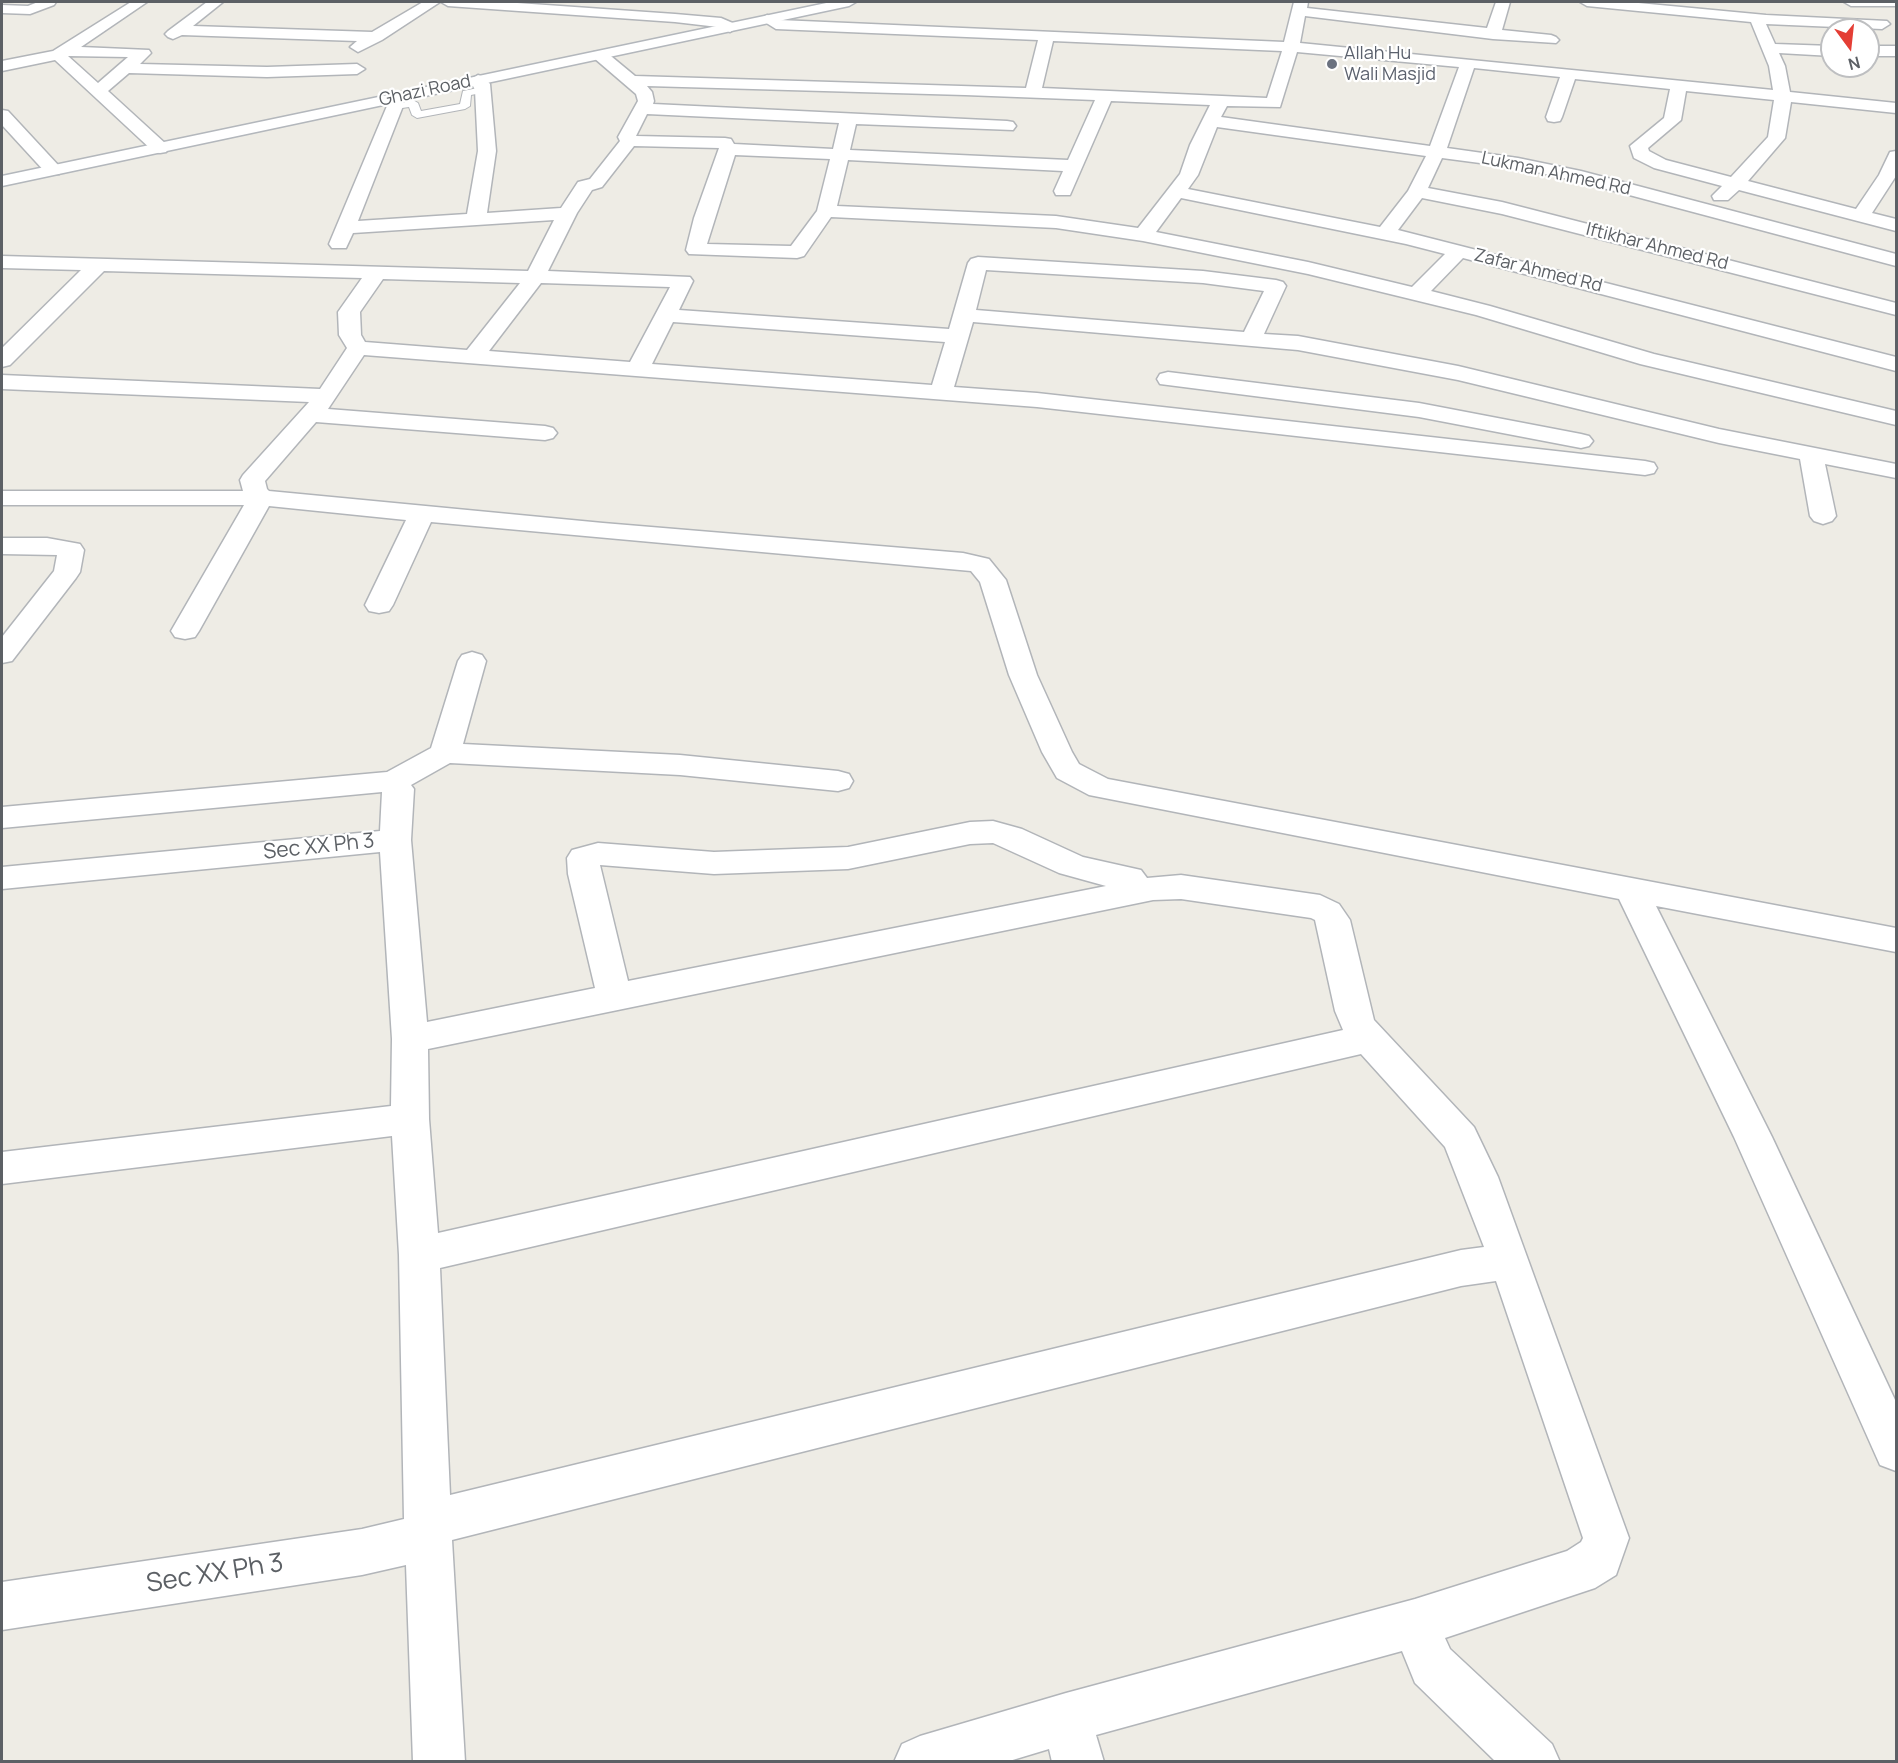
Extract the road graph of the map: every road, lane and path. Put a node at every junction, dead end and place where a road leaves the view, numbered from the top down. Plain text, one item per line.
1 (49, 2) edge
2 (140, 2) edge
3 (216, 2) edge
4 (433, 2) edge
5 (448, 2) edge
6 (849, 2) edge
7 (1503, 2) edge
8 (1587, 2) edge
9 (1831, 2) edge
10 (1851, 2) edge
11 (1896, 2) edge
12 (1605, 3) edge
13 (1296, 5) edge
14 (1654, 5) edge
15 (2, 9) edge
16 (1403, 9) dead end
17 (30, 10) junction
18 (767, 19) junction
19 (1757, 19) junction
20 (2, 24) edge
21 (1882, 24) junction
22 (730, 27) junction
23 (179, 30) junction
24 (1896, 30) edge
25 (1493, 34) junction
26 (378, 36) junction
27 (1047, 36) junction
28 (1392, 40) junction
29 (1551, 40) dead end
30 (1291, 47) junction
31 (152, 48) junction
32 (1769, 48) junction
33 (1820, 50) edge
34 (351, 51) dead end
35 (1880, 51) edge
36 (1896, 51) edge
37 (61, 53) junction
38 (600, 55) junction
39 (1468, 63) junction
40 (2, 66) edge
41 (125, 68) junction
42 (357, 69) dead end
43 (1569, 74) junction
44 (631, 81) junction
45 (480, 85) junction
46 (1679, 86) junction
47 (97, 92) junction
48 (1033, 93) junction
49 (1105, 96) junction
50 (1783, 97) junction
51 (395, 101) junction
52 (1221, 101) junction
53 (1896, 108) edge
54 (641, 109) junction
55 (2, 115) edge
56 (1554, 117) dead end
57 (849, 118) junction
58 (1210, 122) junction
59 (1007, 126) dead end
60 (629, 141) junction
61 (160, 148) junction
62 (728, 149) junction
63 (1437, 151) junction
64 (838, 154) junction
65 (1896, 156) edge
66 (1075, 166) junction
67 (53, 170) junction
68 (2, 181) edge
69 (1736, 183) junction
70 (1063, 191) dead end
71 (1176, 192) junction
72 (1417, 192) junction
73 (1702, 208) junction
74 (826, 211) junction
75 (567, 213) junction
76 (1861, 216) junction
77 (476, 220) junction
78 (1896, 225) edge
79 (346, 228) junction
80 (1385, 234) junction
81 (1143, 235) junction
82 (1459, 251) junction
83 (1896, 260) edge
84 (2, 262) edge
85 (98, 265) junction
86 (326, 269) junction
87 (377, 272) junction
88 (536, 277) junction
89 (1417, 294) junction
90 (1896, 309) edge
91 (665, 315) junction
92 (961, 326) junction
93 (1251, 339) junction
94 (358, 348) junction
95 (473, 357) junction
96 (2, 360) edge
97 (1409, 364) junction
98 (1896, 364) edge
99 (638, 369) junction
100 (1168, 379) dead end
101 (2, 382) edge
102 (941, 392) junction
103 (327, 396) junction
104 (1391, 406) junction
105 (311, 415) junction
106 (1896, 418) edge
107 (545, 433) dead end
108 (1581, 441) dead end
109 (1811, 454) junction
110 (1645, 468) dead end
111 (1896, 471) edge
112 (2, 498) edge
113 (261, 498) junction
114 (422, 513) junction
115 (1823, 516) dead end
116 (2, 546) edge
117 (379, 605) dead end
118 (185, 632) dead end
119 (4, 650) edge
120 (472, 661) dead end
121 (445, 753) junction
122 (394, 781) junction
123 (838, 781) dead end
124 (2, 817) edge
125 (395, 840) junction
126 (2, 878) edge
127 (1630, 890) junction
128 (1139, 891) junction
129 (1896, 940) edge
130 (615, 998) junction
131 (1369, 1038) junction
132 (410, 1039) junction
133 (410, 1119) junction
134 (2, 1168) edge
135 (419, 1255) junction
136 (1510, 1262) junction
137 (1896, 1450) edge
138 (428, 1530) junction
139 (2, 1606) edge
140 (1415, 1623) junction
141 (1072, 1740) edge
142 (439, 1761) edge
143 (920, 1761) edge
144 (1534, 1761) edge

1 - 17 street
2 - 37 street
3 - 23 street
4 - 26 street
5 - 22 street
6 - 18 street, Ghazi Road
7 - 25 street
8 - 12 street
9 - 21 street
10 - 11 street
12 - 14 street
13 - 28 street
13 - 30 street
14 - 19 street
15 - 17 street
16 - 28 street
17 - 20 street
18 - 22 street, Ghazi Road
18 - 27 street
19 - 21 street
19 - 32 street
21 - 24 street
22 - 38 street, Ghazi Road
23 - 26 street
23 - 31 street
25 - 28 street
25 - 29 street
26 - 34 street
27 - 30 street
27 - 48 street
28 - 30 street
28 - 39 street
30 - 52 street
31 - 37 street
31 - 41 street
32 - 33 street
32 - 50 street
35 - 36 street
37 - 40 street
37 - 47 street
38 - 44 street
38 - 45 street, Ghazi Road
39 - 43 street
39 - 63 street
41 - 42 street
41 - 47 street
43 - 46 street
43 - 56 street
44 - 48 street
44 - 54 street
45 - 51 street, Ghazi Road
45 - 51 lane
45 - 77 street
46 - 50 street
46 - 69 street
47 - 61 street
48 - 49 street
49 - 52 street
49 - 66 street
50 - 53 street
50 - 69 street
51 - 61 street, Ghazi Road
51 - 79 street
52 - 58 street
54 - 57 street
54 - 60 street
55 - 67 street
57 - 59 street
57 - 64 street
58 - 63 street, Lukman Ahmed Rd
58 - 71 street
60 - 62 street
60 - 75 street
61 - 67 street, Ghazi Road
62 - 64 street
62 - 74 street
63 - 72 street
63 - 73 street, Lukman Ahmed Rd
64 - 66 street
64 - 74 street
65 - 76 street
66 - 70 street
67 - 68 street, Ghazi Road
69 - 73 street
69 - 76 street
71 - 80 street, Zafar Ahmed Rd
71 - 81 street
72 - 80 street
72 - 90 street, Iftikhar Ahmed Rd
73 - 83 street, Lukman Ahmed Rd
74 - 81 street
75 - 77 street
75 - 88 street
76 - 78 street
77 - 79 street
79 - 86 street
80 - 82 street, Zafar Ahmed Rd
81 - 89 street
82 - 89 street
82 - 98 street, Zafar Ahmed Rd
84 - 85 street
85 - 86 street
85 - 96 street
86 - 87 street
87 - 88 street
87 - 94 street
88 - 91 street
88 - 95 street
89 - 106 street
91 - 92 street
91 - 99 street
92 - 93 street
92 - 93 street
92 - 102 street
93 - 97 street
94 - 95 street
94 - 103 street
95 - 99 street
97 - 104 street
97 - 109 street
99 - 102 street
100 - 104 street
101 - 103 street
102 - 110 street
103 - 105 street
104 - 108 street
105 - 107 street
105 - 113 street
109 - 111 street
109 - 115 street
112 - 113 street
113 - 114 street
113 - 118 street
114 - 117 street
114 - 127 street
116 - 119 street
120 - 121 street
121 - 122 street
121 - 123 street
122 - 124 street
122 - 125 street
125 - 126 street, Sec XX Ph 3
125 - 132 street, Sec XX Ph 3
127 - 129 street
127 - 137 street
128 - 130 street
128 - 130 street
128 - 131 street
130 - 132 street
131 - 135 street
131 - 136 street
132 - 133 street, Sec XX Ph 3
133 - 134 street
133 - 135 street, Sec XX Ph 3
135 - 138 street, Sec XX Ph 3
136 - 138 street
136 - 140 street
138 - 139 street, Sec XX Ph 3
138 - 142 street, Sec XX Ph 3
140 - 141 street
140 - 144 street
141 - 143 street

